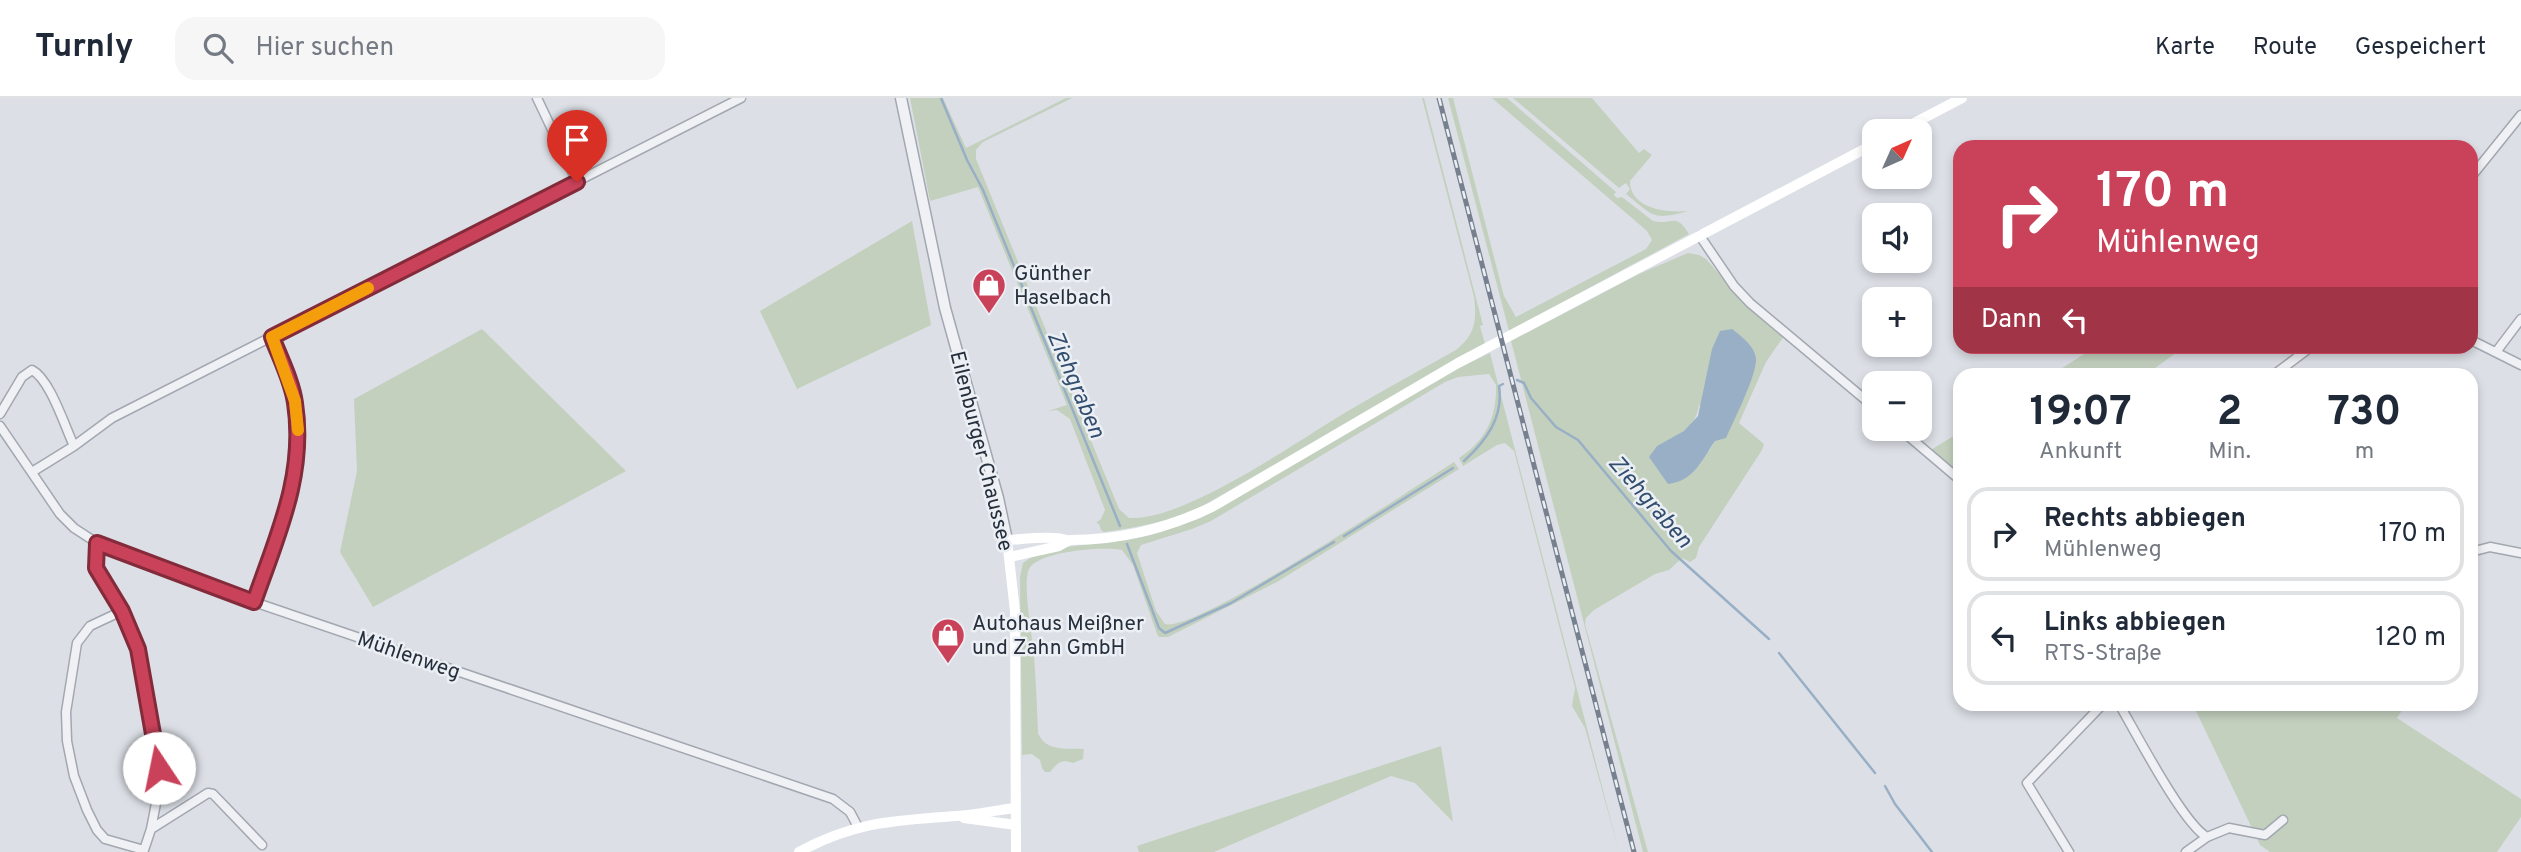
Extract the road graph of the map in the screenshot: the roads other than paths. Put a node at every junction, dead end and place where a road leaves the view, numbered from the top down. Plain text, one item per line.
1 (537, 98) edge
2 (741, 98) edge
3 (901, 98) edge
4 (1962, 98) edge
5 (2521, 115) edge
6 (1922, 119) edge
7 (1862, 150) edge
8 (2478, 168) edge
9 (577, 182) junction
10 (1700, 236) junction
11 (2521, 319) edge
12 (272, 337) junction
13 (2478, 343) edge
14 (2496, 352) junction
15 (2302, 354) edge
16 (2521, 365) edge
17 (2284, 368) edge
18 (1862, 397) edge
19 (0, 414) edge
20 (0, 426) edge
21 (1914, 441) edge
22 (74, 446) junction
23 (32, 472) junction
24 (1953, 474) edge
25 (1007, 540) junction
26 (1069, 541) junction
27 (97, 543) junction
28 (2478, 550) edge
29 (2521, 553) edge
30 (1010, 557) junction
31 (254, 602) junction
32 (122, 611) junction
33 (2096, 711) edge
34 (2123, 711) edge
35 (1016, 808) junction
36 (958, 816) junction
37 (2283, 820) dead end
38 (1016, 825) junction
39 (858, 827) junction
40 (152, 829) junction
41 (2207, 837) junction
42 (262, 845) dead end
43 (144, 851) edge
44 (799, 852) edge
45 (1016, 852) edge
46 (2069, 852) edge
47 (2186, 852) edge

1 - 9 street
2 - 9 street
3 - 25 street, Eilenburger Chaussee
4 - 6 main road
5 - 8 street
7 - 10 main road
9 - 12 street
10 - 18 street
10 - 26 main road
11 - 14 street
12 - 22 street
12 - 31 street
13 - 14 street
14 - 16 street
15 - 17 street
19 - 22 street
20 - 23 street, Mühlenweg
21 - 24 street
22 - 23 street
23 - 27 street, Mühlenweg
25 - 26 main road
25 - 30 main road, Eilenburger Chaussee
26 - 30 main road
27 - 31 street, Mühlenweg
27 - 32 street
28 - 29 street
30 - 35 main road, Eilenburger Chaussee
31 - 39 street, Mühlenweg
32 - 40 street
32 - 43 street
33 - 46 street
34 - 41 street
35 - 36 main road
35 - 38 main road, Eilenburger Chaussee
36 - 38 main road
36 - 39 main road
37 - 41 street
38 - 45 main road, Eilenburger Chaussee
39 - 44 main road
40 - 42 street
40 - 43 street
41 - 47 street

